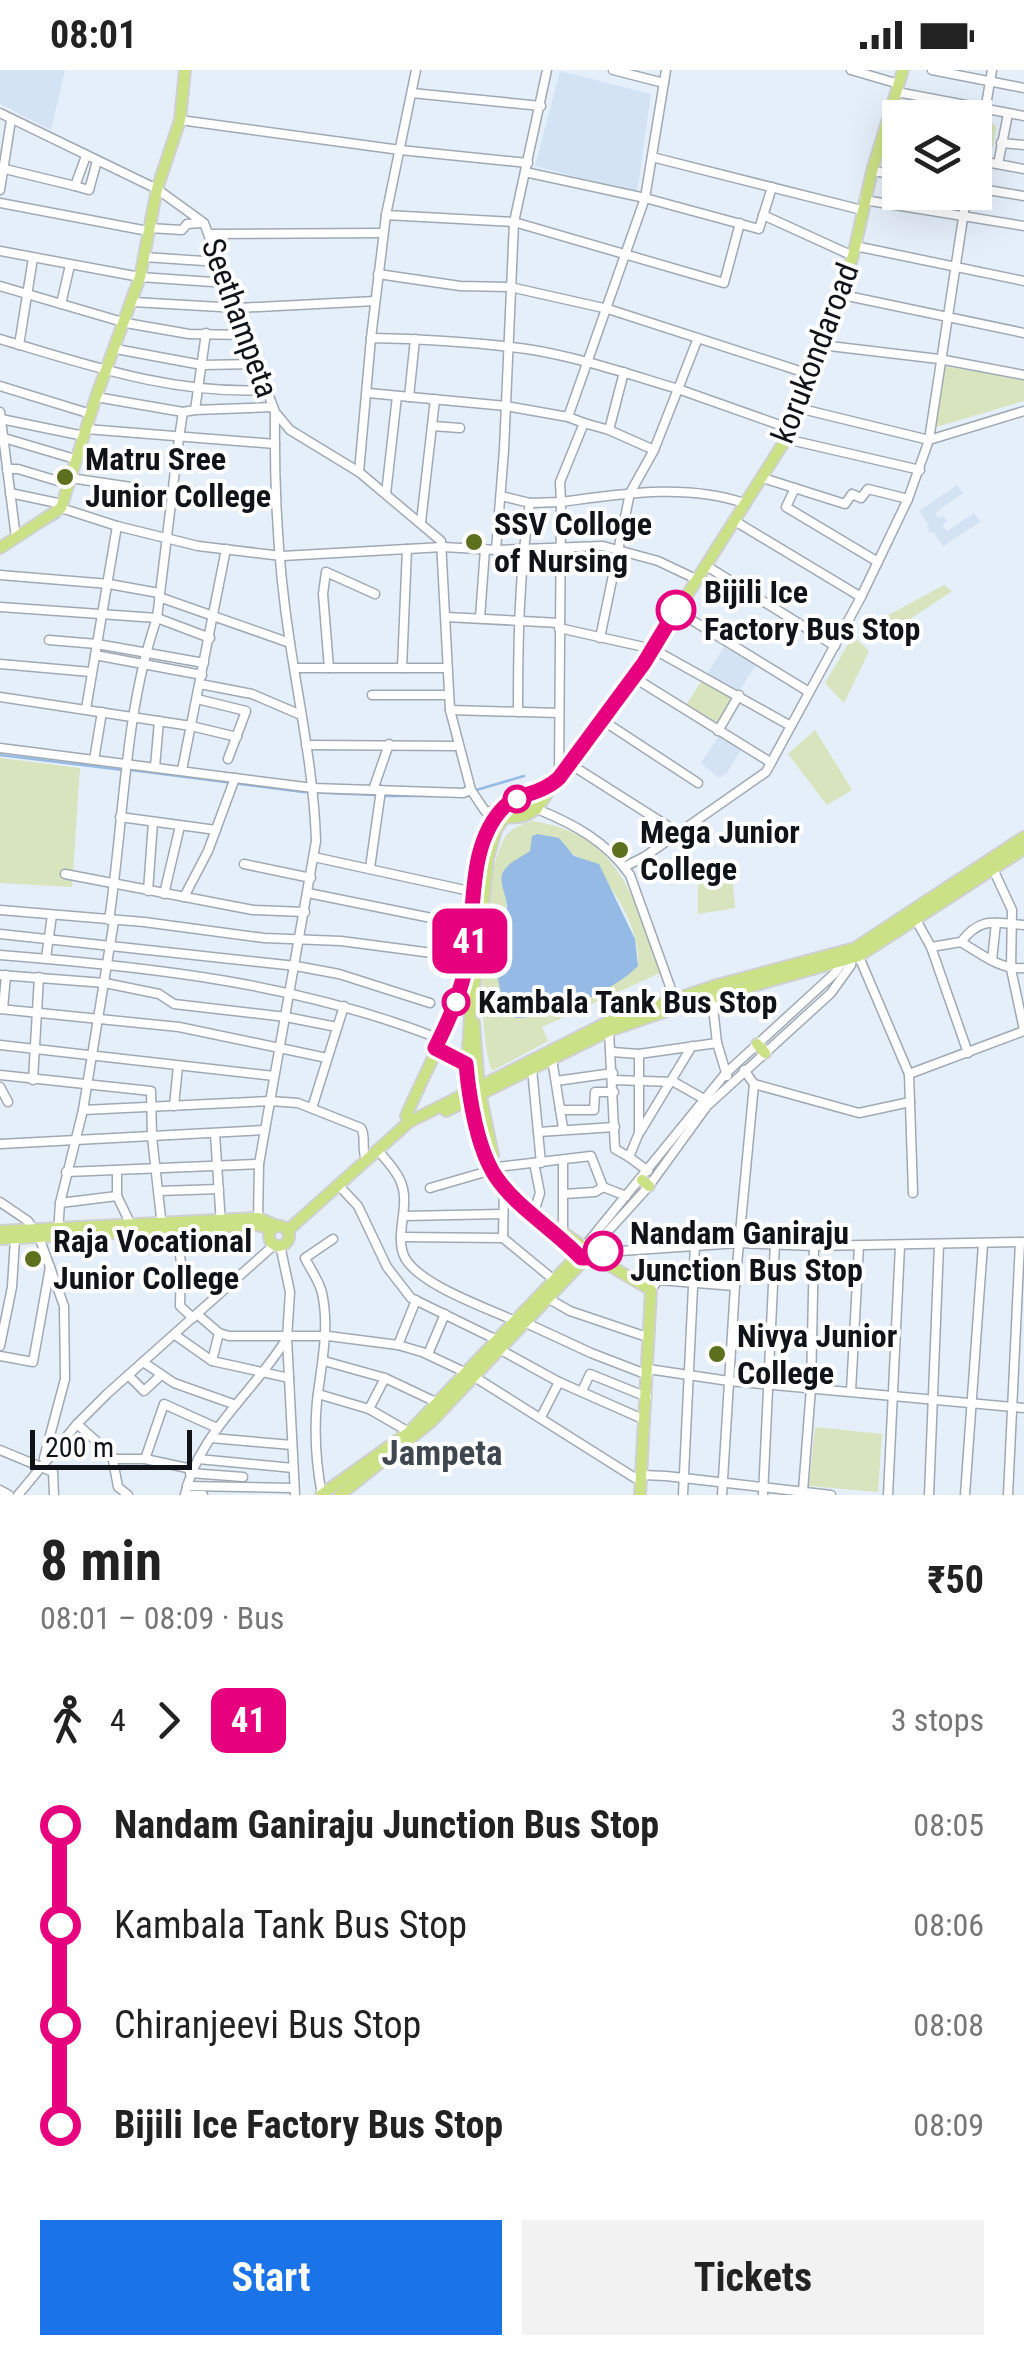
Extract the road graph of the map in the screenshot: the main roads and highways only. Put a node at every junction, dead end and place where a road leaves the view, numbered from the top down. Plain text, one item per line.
1 (185, 70) edge
2 (903, 70) edge
3 (0, 548) edge
4 (555, 782) junction
5 (526, 798) junction
6 (538, 810) junction
7 (502, 815) junction
8 (1024, 837) edge
9 (1024, 849) edge
10 (913, 916) junction
11 (476, 924) junction
12 (473, 959) junction
13 (746, 982) junction
14 (471, 1002) junction
15 (676, 1003) junction
16 (592, 1034) junction
17 (438, 1044) junction
18 (550, 1055) junction
19 (466, 1064) junction
20 (475, 1094) junction
21 (409, 1122) junction
22 (495, 1169) junction
23 (221, 1223) junction
24 (162, 1226) junction
25 (281, 1230) junction
26 (0, 1231) edge
27 (36, 1233) junction
28 (0, 1239) edge
29 (586, 1253) junction
30 (544, 1295) junction
31 (438, 1407) junction
32 (322, 1495) edge
33 (340, 1495) edge
34 (640, 1495) edge

1 - 3 main road
2 - 4 main road, korukondaroad
4 - 5 main road, korukondaroad
4 - 6 main road
5 - 6 main road
5 - 7 main road, korukondaroad
6 - 7 main road
7 - 11 main road
7 - 11 main road
8 - 10 main road
9 - 10 main road
10 - 13 main road
11 - 12 main road
12 - 14 main road
12 - 17 main road
13 - 15 main road
13 - 15 main road
14 - 19 main road
14 - 20 main road
15 - 16 main road
15 - 16 main road
16 - 18 main road
17 - 19 main road
17 - 21 main road
18 - 20 main road
18 - 20 main road
19 - 20 main road
20 - 21 main road
20 - 22 main road
20 - 25 main road
21 - 25 main road
22 - 29 main road
22 - 29 main road
23 - 24 main road
23 - 24 main road
23 - 25 main road
24 - 27 main road
25 - 25 main road
26 - 27 main road
27 - 28 main road
29 - 30 main road
29 - 30 main road
29 - 34 main road
30 - 31 main road
31 - 32 main road
31 - 33 main road

